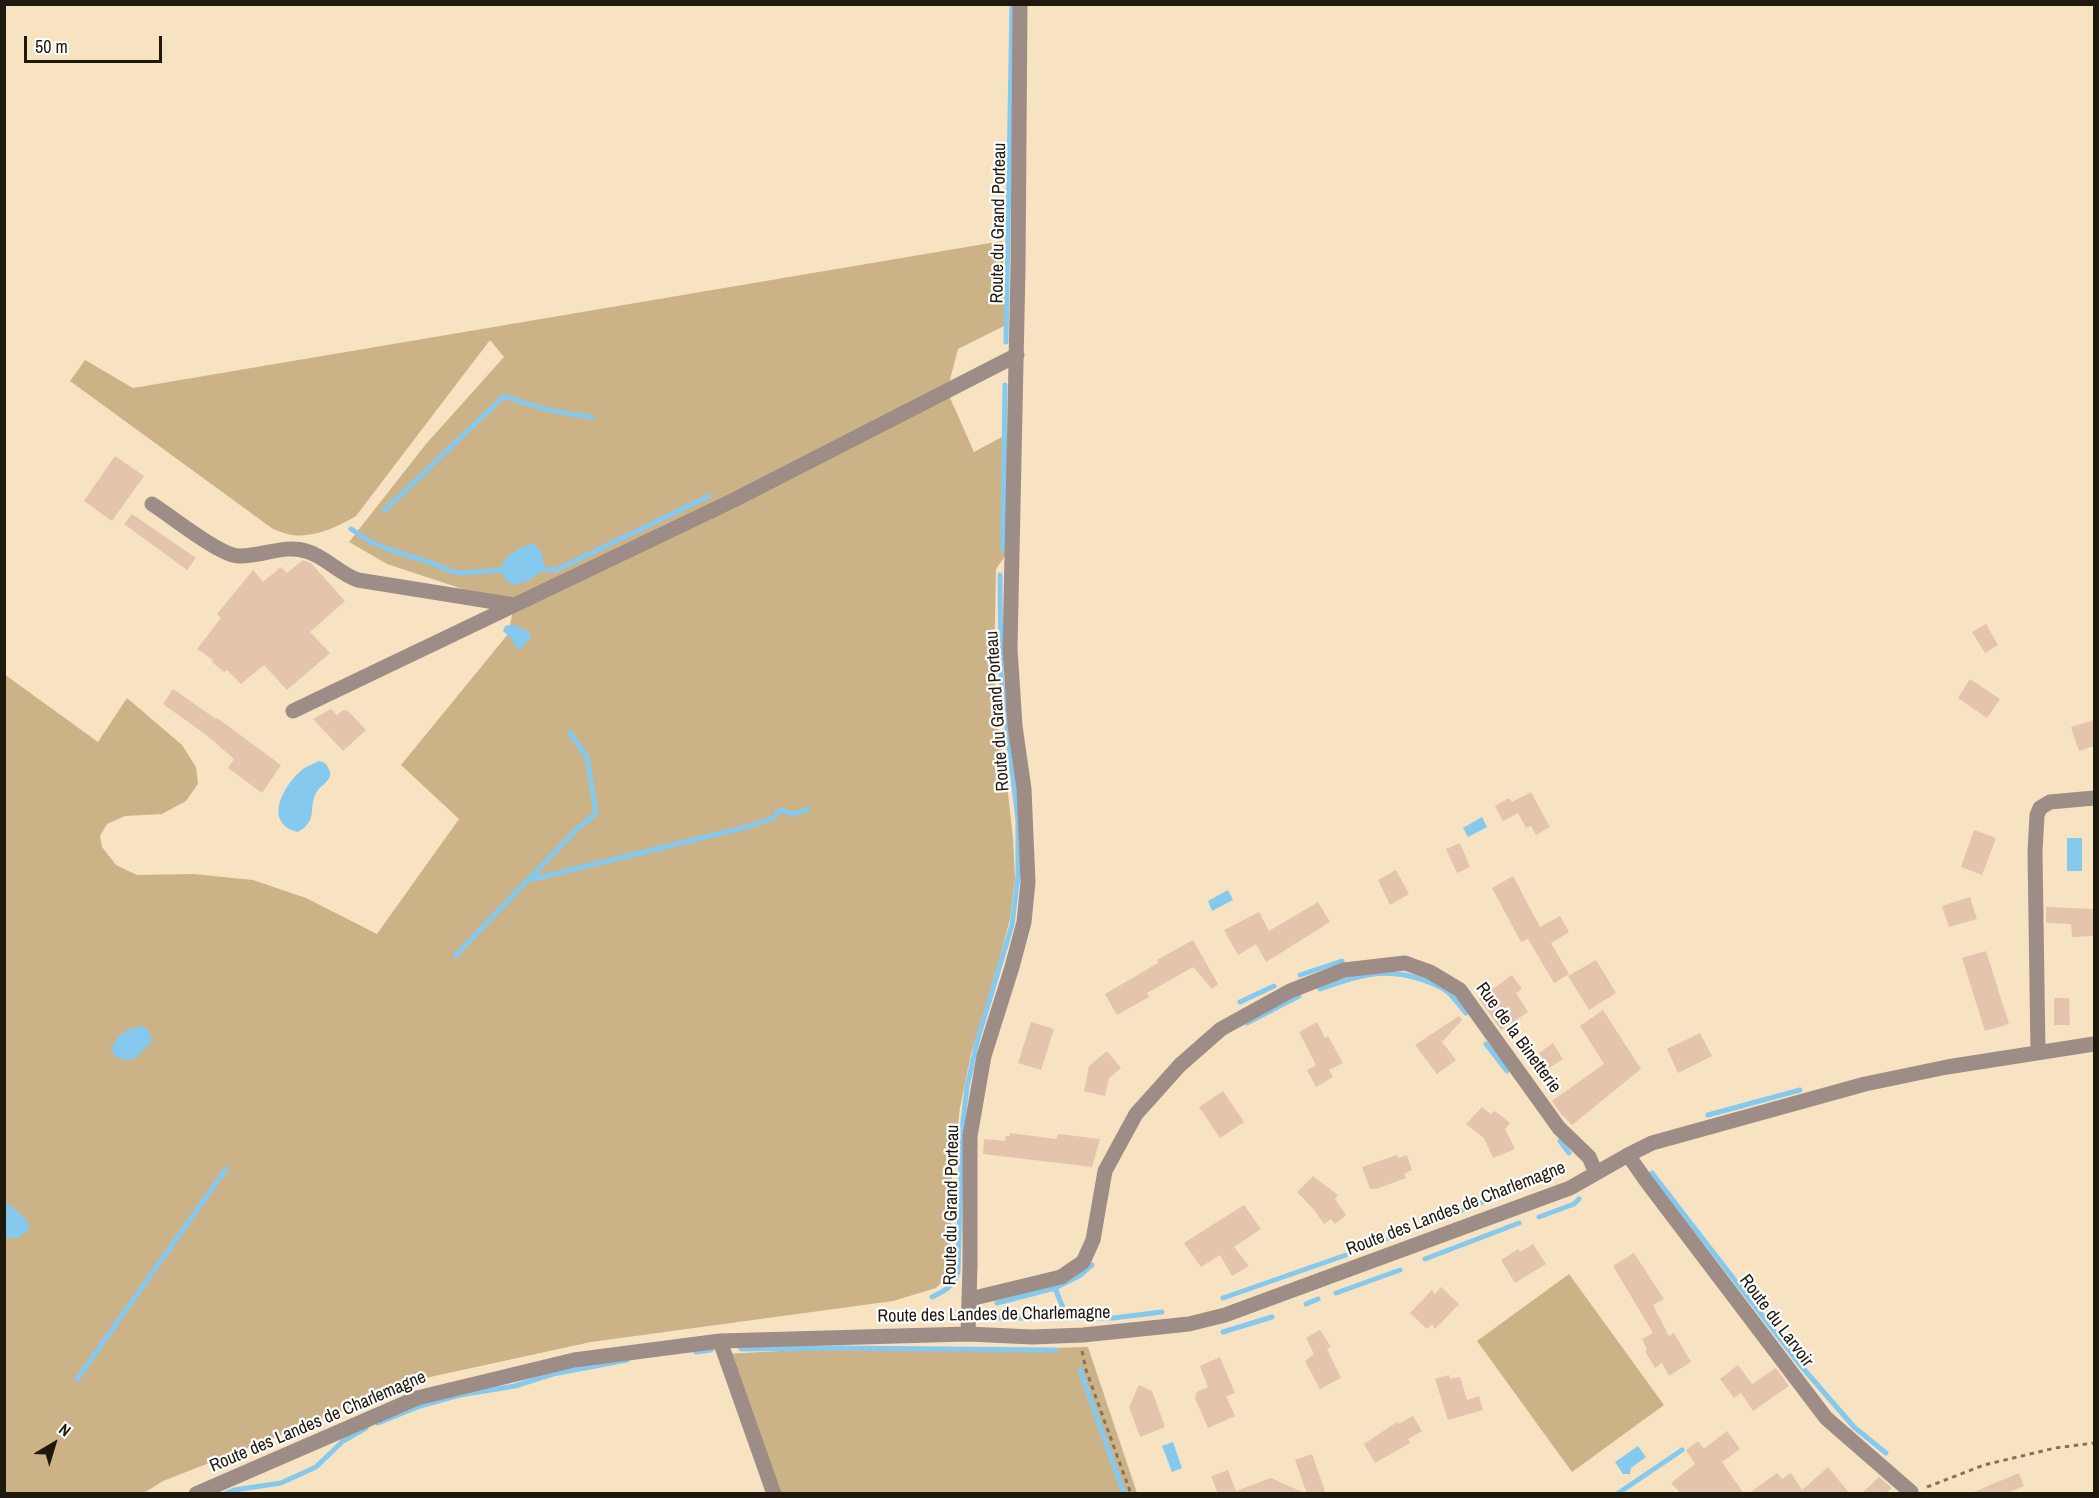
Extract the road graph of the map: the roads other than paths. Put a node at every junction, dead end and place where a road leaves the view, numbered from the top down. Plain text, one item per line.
1 (1020, 4) edge
2 (1017, 355) junction
3 (152, 504) dead end
4 (514, 605) junction
5 (293, 711) dead end
6 (2094, 798) edge
7 (2094, 1044) edge
8 (2038, 1052) junction
9 (1628, 1155) junction
10 (1596, 1173) junction
11 (970, 1299) junction
12 (968, 1334) junction
13 (720, 1341) junction
14 (1910, 1493) edge
15 (196, 1494) edge
16 (774, 1494) edge

1 - 2 street, Route du Grand Porteau
2 - 4 street
2 - 11 street, Route du Grand Porteau
3 - 4 street
4 - 5 street
6 - 8 street
7 - 8 street, Route des Landes de Charlemagne
8 - 9 street, Route des Landes de Charlemagne
9 - 10 street, Route des Landes de Charlemagne
9 - 14 street, Route du Larvoir
10 - 11 street, Rue de la Binetterie
10 - 12 street, Route des Landes de Charlemagne
11 - 12 street, Route du Grand Porteau
12 - 13 street, Route des Landes de Charlemagne
13 - 15 street, Route des Landes de Charlemagne
13 - 16 street

